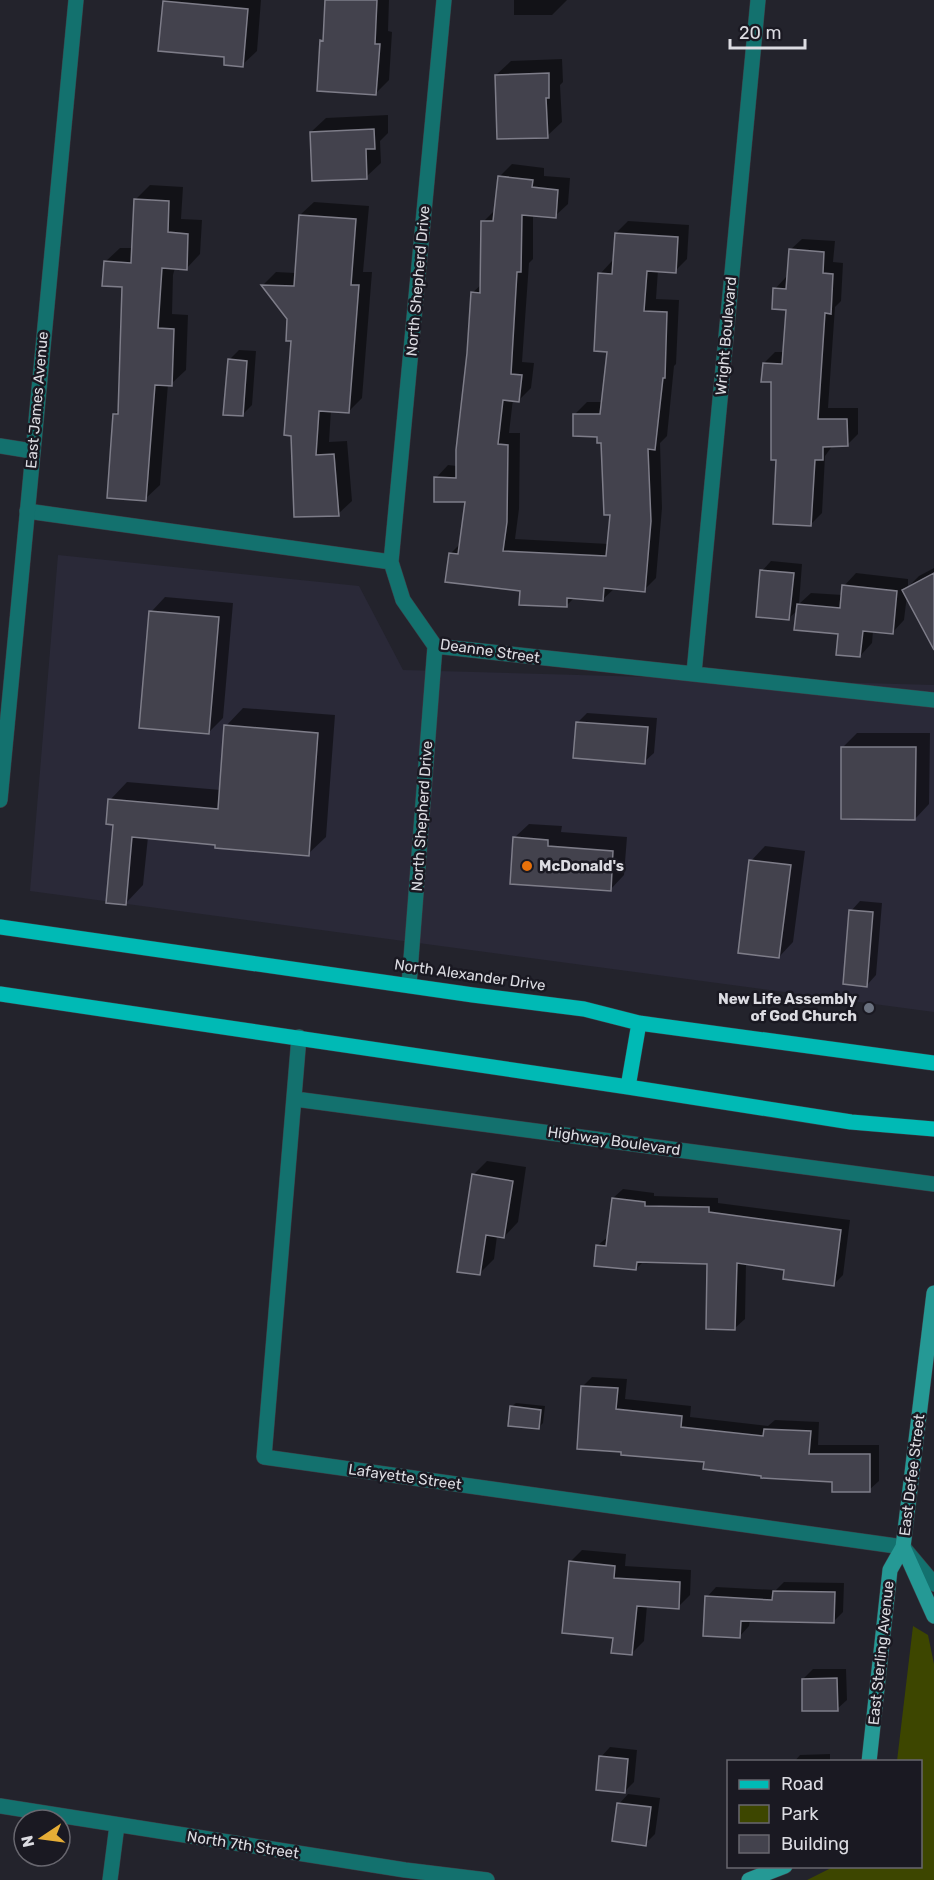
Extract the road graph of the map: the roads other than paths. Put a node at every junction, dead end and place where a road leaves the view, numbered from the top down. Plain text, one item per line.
1 (76, 0) edge
2 (444, 0) edge
3 (758, 0) edge
4 (0, 446) edge
5 (32, 451) junction
6 (27, 511) junction
7 (391, 562) junction
8 (435, 646) junction
9 (694, 673) junction
10 (934, 700) edge
11 (0, 800) edge
12 (0, 927) edge
13 (409, 985) junction
14 (0, 994) edge
15 (639, 1023) junction
16 (299, 1037) junction
17 (934, 1063) edge
18 (628, 1087) junction
19 (295, 1099) junction
20 (934, 1129) edge
21 (934, 1184) edge
22 (934, 1293) edge
23 (903, 1547) junction
24 (934, 1584) edge
25 (934, 1616) edge
26 (869, 1760) edge
27 (0, 1806) edge
28 (117, 1825) junction
29 (780, 1868) edge
30 (405, 1875) edge
31 (110, 1880) edge
32 (487, 1880) edge
33 (748, 1880) edge

1 - 5 street, East James Avenue
2 - 7 street, North Shepherd Drive
3 - 9 street, Wright Boulevard
4 - 5 street
5 - 6 street, East James Avenue
6 - 7 street
6 - 11 street, East James Avenue
7 - 8 street, Deanne Street
8 - 9 street, Deanne Street
8 - 13 street, North Shepherd Drive
9 - 10 street, Deanne Street
12 - 13 main road, North Alexander Drive
13 - 15 main road, North Alexander Drive
14 - 16 main road
15 - 17 main road, North Alexander Drive
15 - 18 main road
16 - 18 main road
16 - 19 street
18 - 20 main road
19 - 21 street, Highway Boulevard
19 - 23 street, Lafayette Street
22 - 23 main road, East Defee Street
23 - 24 street
23 - 25 main road, East Defee Street
23 - 26 main road, East Sterling Avenue
27 - 28 street, North 7th Street
28 - 30 street, North 7th Street
28 - 31 street
29 - 33 main road
30 - 32 street, North 7th Street

